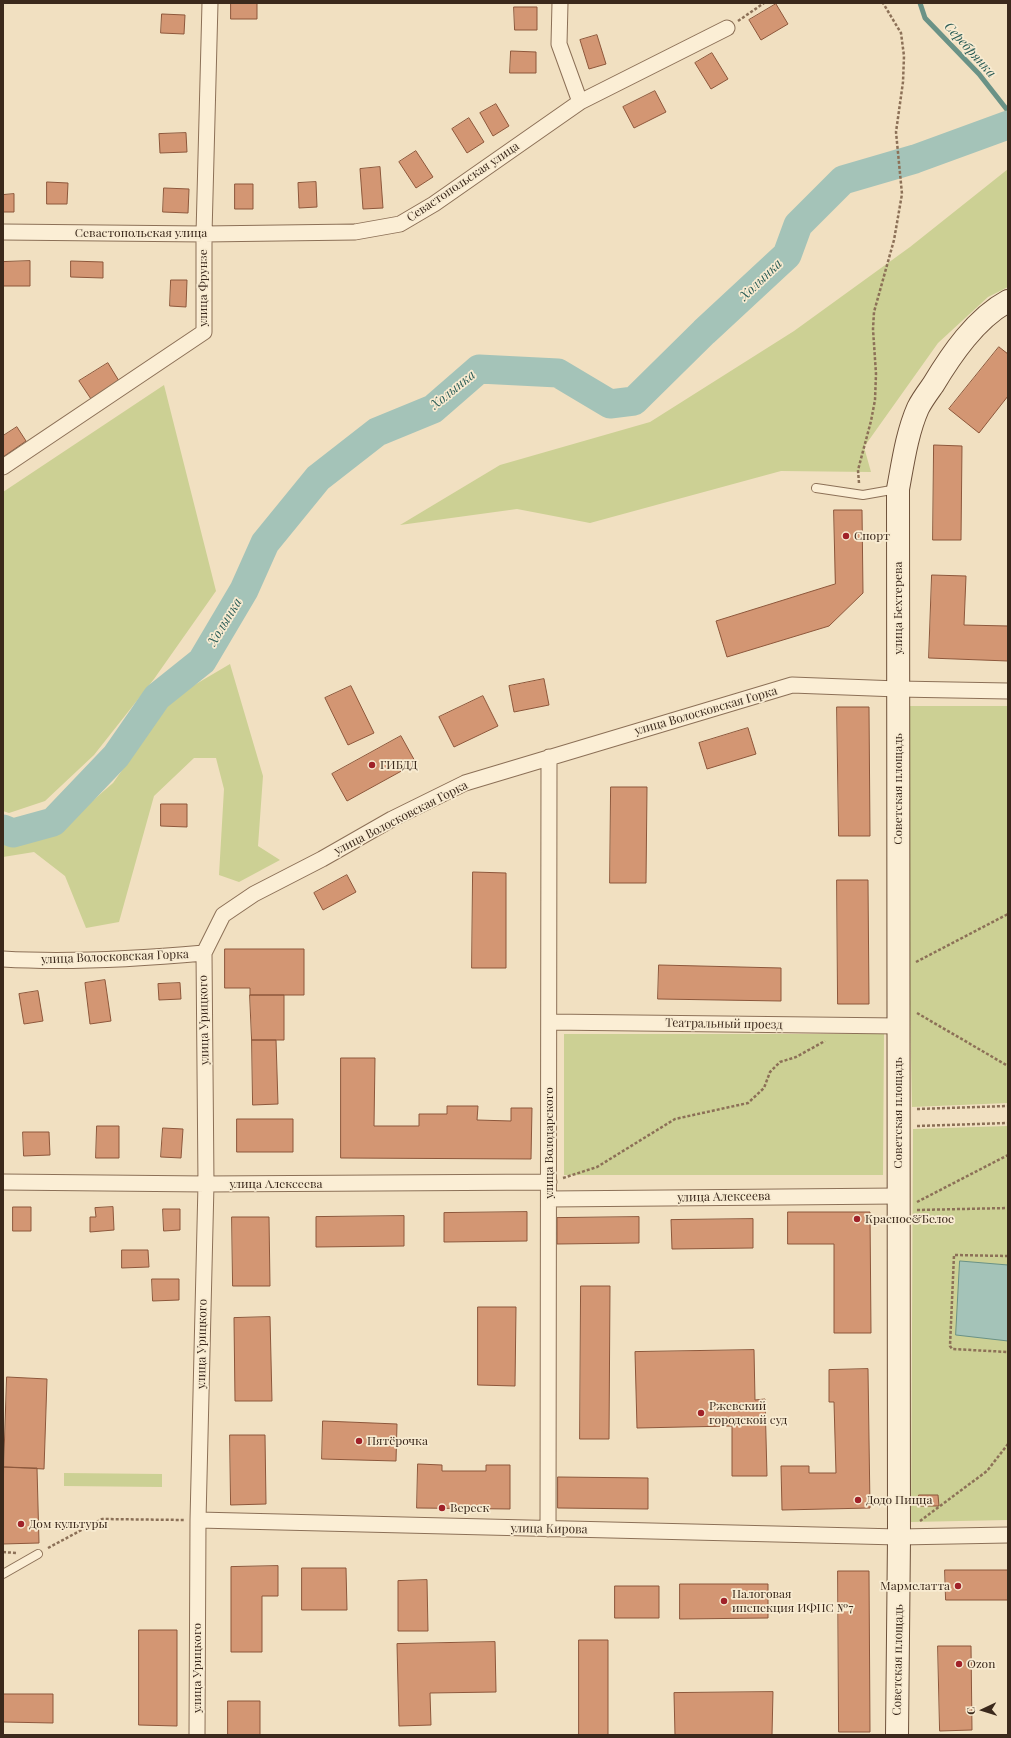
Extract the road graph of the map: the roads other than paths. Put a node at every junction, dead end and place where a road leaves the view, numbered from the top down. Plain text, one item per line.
1 (210, 3) edge
2 (560, 3) edge
3 (727, 28) road end
4 (580, 102) junction
5 (3, 232) edge
6 (204, 234) junction
7 (1008, 301) edge
8 (3, 466) edge
9 (816, 488) dead end
10 (898, 489) junction
11 (898, 689) junction
12 (1008, 691) edge
13 (549, 757) junction
14 (204, 953) junction
15 (3, 959) edge
16 (549, 1022) junction
17 (899, 1026) junction
18 (3, 1182) edge
19 (549, 1182) junction
20 (206, 1184) junction
21 (549, 1199) junction
22 (898, 1203) junction
23 (198, 1520) junction
24 (548, 1529) junction
25 (1008, 1535) edge
26 (899, 1537) junction
27 (38, 1554) road end
28 (3, 1574) edge
29 (197, 1735) edge
30 (897, 1735) edge

1 - 6 street, улица Фрунзе
2 - 4 street
3 - 4 street, Севастопольская улица
4 - 6 street, Севастопольская улица
5 - 6 street, Севастопольская улица
6 - 8 street, улица Фрунзе
7 - 10 street, улица Бехтерева
9 - 10 lane
10 - 11 street, улица Бехтерева
11 - 12 street, улица Волосковская Горка
11 - 13 street, улица Волосковская Горка
11 - 17 street, Советская площадь
13 - 14 street, улица Волосковская Горка
13 - 16 street, улица Володарского
14 - 15 street, улица Волосковская Горка
14 - 20 street, улица Урицкого
16 - 17 street, Театральный проезд
16 - 19 street, улица Володарского
17 - 22 street, Советская площадь
18 - 20 street, улица Алексеева
19 - 20 street, улица Алексеева
19 - 21 street, улица Володарского
20 - 23 street, улица Урицкого
21 - 22 street, улица Алексеева
21 - 24 street, улица Володарского
22 - 26 street, Советская площадь
23 - 24 street, улица Кирова
23 - 29 street, улица Урицкого
24 - 26 street, улица Кирова
25 - 26 street
26 - 30 street, Советская площадь
27 - 28 lane

